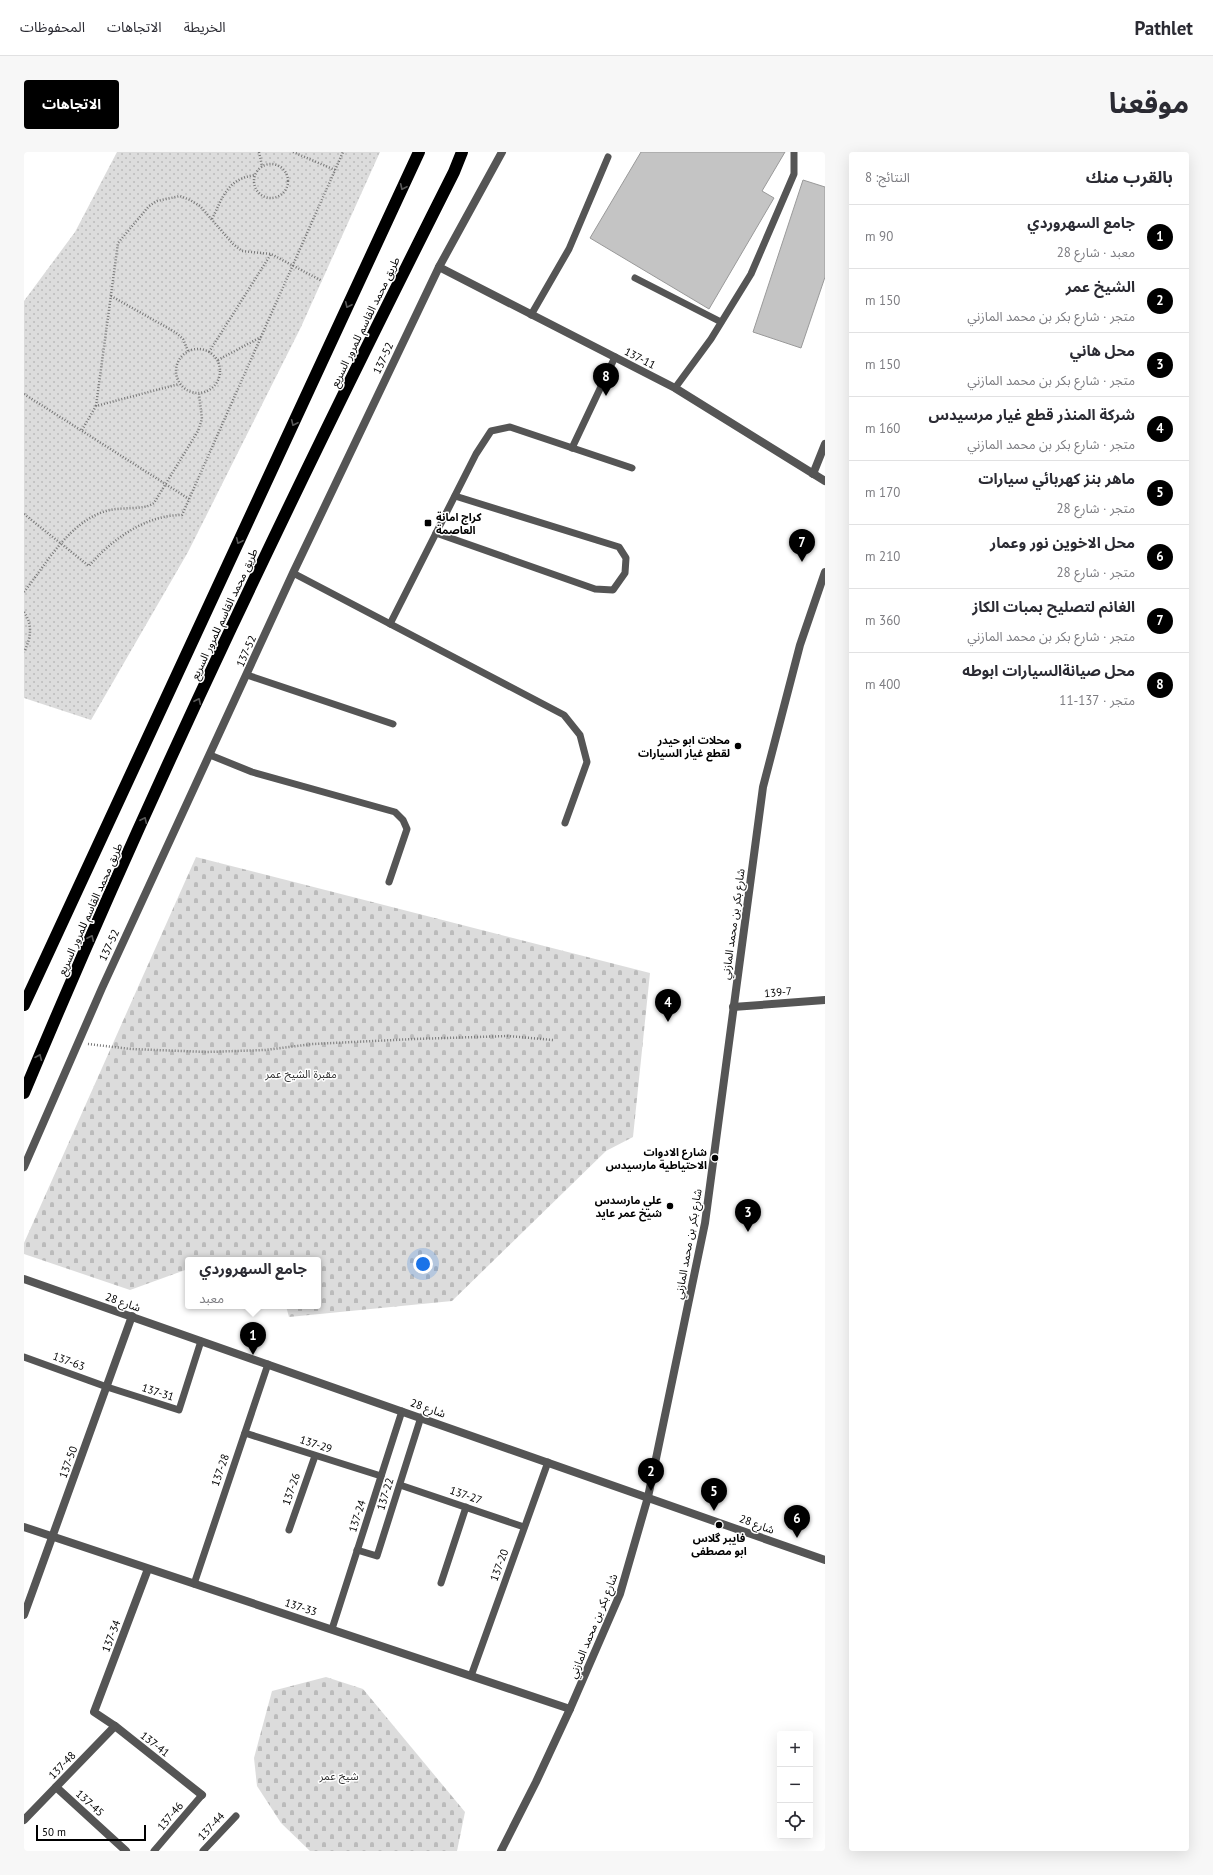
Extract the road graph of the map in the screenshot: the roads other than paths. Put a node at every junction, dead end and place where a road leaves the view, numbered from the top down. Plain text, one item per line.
1 (419, 152) edge
2 (462, 152) edge
3 (466, 152) edge
4 (502, 152) edge
5 (794, 152) edge
6 (608, 157) dead end
7 (454, 172) junction
8 (438, 267) junction
9 (635, 278) dead end
10 (531, 315) junction
11 (721, 322) junction
12 (615, 357) junction
13 (674, 388) junction
14 (825, 444) edge
15 (572, 448) junction
16 (632, 468) dead end
17 (814, 474) junction
18 (825, 481) edge
19 (455, 496) junction
20 (436, 533) junction
21 (825, 572) edge
22 (293, 573) junction
23 (390, 624) junction
24 (247, 675) junction
25 (393, 724) dead end
26 (210, 755) junction
27 (565, 823) dead end
28 (390, 882) dead end
29 (825, 1000) edge
30 (24, 1005) edge
31 (732, 1007) junction
32 (24, 1093) edge
33 (24, 1166) edge
34 (24, 1279) edge
35 (132, 1316) junction
36 (201, 1341) junction
37 (24, 1357) edge
38 (268, 1364) junction
39 (106, 1387) junction
40 (402, 1411) junction
41 (421, 1417) junction
42 (245, 1433) junction
43 (315, 1456) junction
44 (548, 1462) junction
45 (381, 1476) junction
46 (400, 1485) junction
47 (648, 1497) junction
48 (466, 1507) junction
49 (24, 1527) edge
50 (524, 1527) junction
51 (288, 1530) dead end
52 (52, 1537) junction
53 (357, 1550) junction
54 (825, 1560) edge
55 (148, 1569) junction
56 (441, 1583) dead end
57 (194, 1584) junction
58 (24, 1615) edge
59 (332, 1629) junction
60 (471, 1676) junction
61 (570, 1710) junction
62 (94, 1712) joint
63 (115, 1726) junction
64 (56, 1787) junction
65 (202, 1795) joint
66 (236, 1816) dead end
67 (24, 1820) edge
68 (126, 1851) edge
69 (154, 1851) edge
70 (203, 1851) edge
71 (501, 1851) edge

1 -> 30 highway, طريق محمد القاسم للمرور السريع
2 - 7 highway, طريق محمد القاسم للمرور السريع
3 - 7 highway
4 - 8 street, 137-52
5 - 11 lane
6 - 10 lane
32 -> 7 highway, طريق محمد القاسم للمرور السريع
8 - 10 street, 137-11
8 - 22 street, 137-52
9 - 11 lane
10 - 12 street, 137-11
11 - 13 lane
12 - 13 street, 137-11
12 - 15 lane
13 - 17 street, 137-11
14 - 17 street
15 - 16 lane
15 - 19 lane
17 - 18 street, 137-11
19 - 20 lane
19 - 20 lane
20 - 23 lane
21 - 31 street, شارع بكر بن محمد المازني
22 - 23 lane
22 - 24 street, 137-52
23 - 27 lane
24 - 25 lane
24 - 26 street, 137-52
26 - 28 lane
26 - 33 street, 137-52
29 - 31 street, 139-7
31 - 47 street, شارع بكر بن محمد المازني
34 - 35 street, شارع 28
35 - 36 street, شارع 28
35 - 39 street, 137-50
36 - 38 street, شارع 28
36 - 39 lane, 137-31
37 - 39 lane, 137-63
38 - 40 street, شارع 28
38 - 42 lane, 137-28
39 - 52 street, 137-50
40 - 41 street, شارع 28
40 - 45 lane, 137-24
41 - 44 street, شارع 28
41 - 46 lane, 137-22
42 - 43 lane, 137-29
42 - 57 lane, 137-28
43 - 45 lane, 137-29
43 - 51 lane, 137-26
44 - 47 street, شارع 28
44 - 50 lane, 137-20
45 - 53 lane, 137-24
46 - 48 lane, 137-27
46 - 53 lane, 137-22
47 - 54 street, شارع 28
47 - 61 street, شارع بكر بن محمد المازني
48 - 50 lane, 137-27
48 - 56 lane
49 - 52 street, 137-33
50 - 60 lane, 137-20
52 - 55 street, 137-33
52 - 58 street, 137-50
53 - 59 lane, 137-24
55 - 57 street, 137-33
55 - 62 street, 137-34
57 - 59 street, 137-33
59 - 60 street, 137-33
60 - 61 street, 137-33
61 - 71 street, شارع بكر بن محمد المازني
62 - 63 street, 137-41
63 - 64 street, 137-48
63 - 65 street, 137-41
64 - 67 street, 137-48
64 - 68 street, 137-45
65 - 69 lane, 137-46
66 - 70 lane, 137-44

